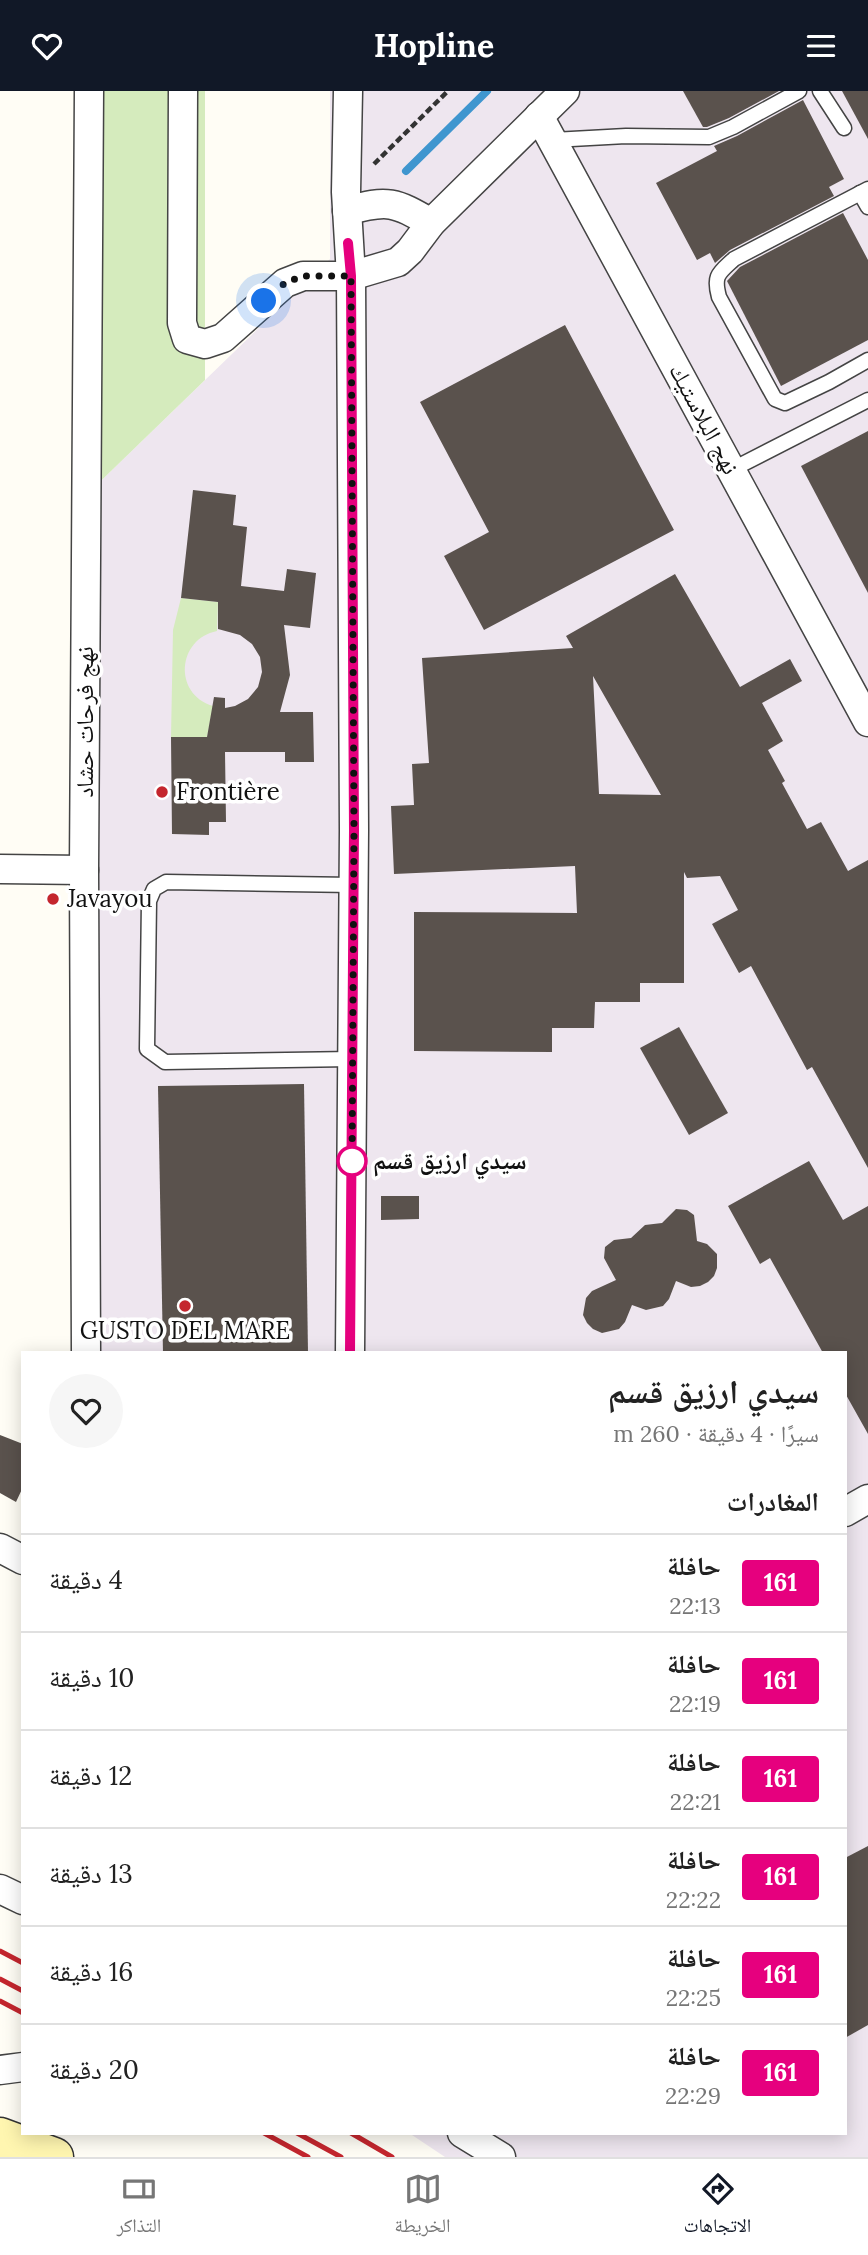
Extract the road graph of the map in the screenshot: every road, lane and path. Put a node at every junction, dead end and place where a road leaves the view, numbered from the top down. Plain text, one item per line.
1 (89, 91) edge
2 (183, 91) edge
3 (348, 91) edge
4 (448, 91) edge
5 (565, 91) edge
6 (799, 91) edge
7 (820, 91) edge
8 (546, 128) junction
9 (844, 128) dead end
10 (864, 191) edge
11 (347, 202) junction
12 (868, 207) edge
13 (431, 223) junction
14 (351, 276) junction
15 (868, 360) edge
16 (868, 400) edge
17 (731, 470) junction
18 (868, 722) edge
19 (0, 869) edge
20 (84, 870) junction
21 (353, 885) junction
22 (352, 1059) junction
23 (86, 1351) edge
24 (350, 1351) edge
25 (868, 1499) edge
26 (847, 1511) edge
27 (0, 1548) edge
28 (21, 1559) edge
29 (0, 1889) edge
30 (21, 1899) edge
31 (21, 2067) edge
32 (0, 2070) edge
33 (465, 2135) edge
34 (0, 2137) edge
35 (54, 2157) edge
36 (501, 2157) edge

1 - 20 street, نهج فرحات حشاد
2 - 14 street
3 - 11 street
4 - 11 path
5 - 8 street
6 - 8 lane
7 - 9 lane
8 - 13 street
8 - 17 street, نهج البلاستيك
10 - 12 lane
10 - 15 lane
11 - 13 street
11 - 14 street
13 - 14 street
14 - 21 street
16 - 17 lane
17 - 18 street, نهج البلاستيك
19 - 20 street
20 - 23 street, نهج فرحات حشاد
21 - 22 street
21 - 22 lane
22 - 24 street
25 - 26 street
27 - 28 street
29 - 30 street
31 - 32 street
33 - 36 street
34 - 35 street

